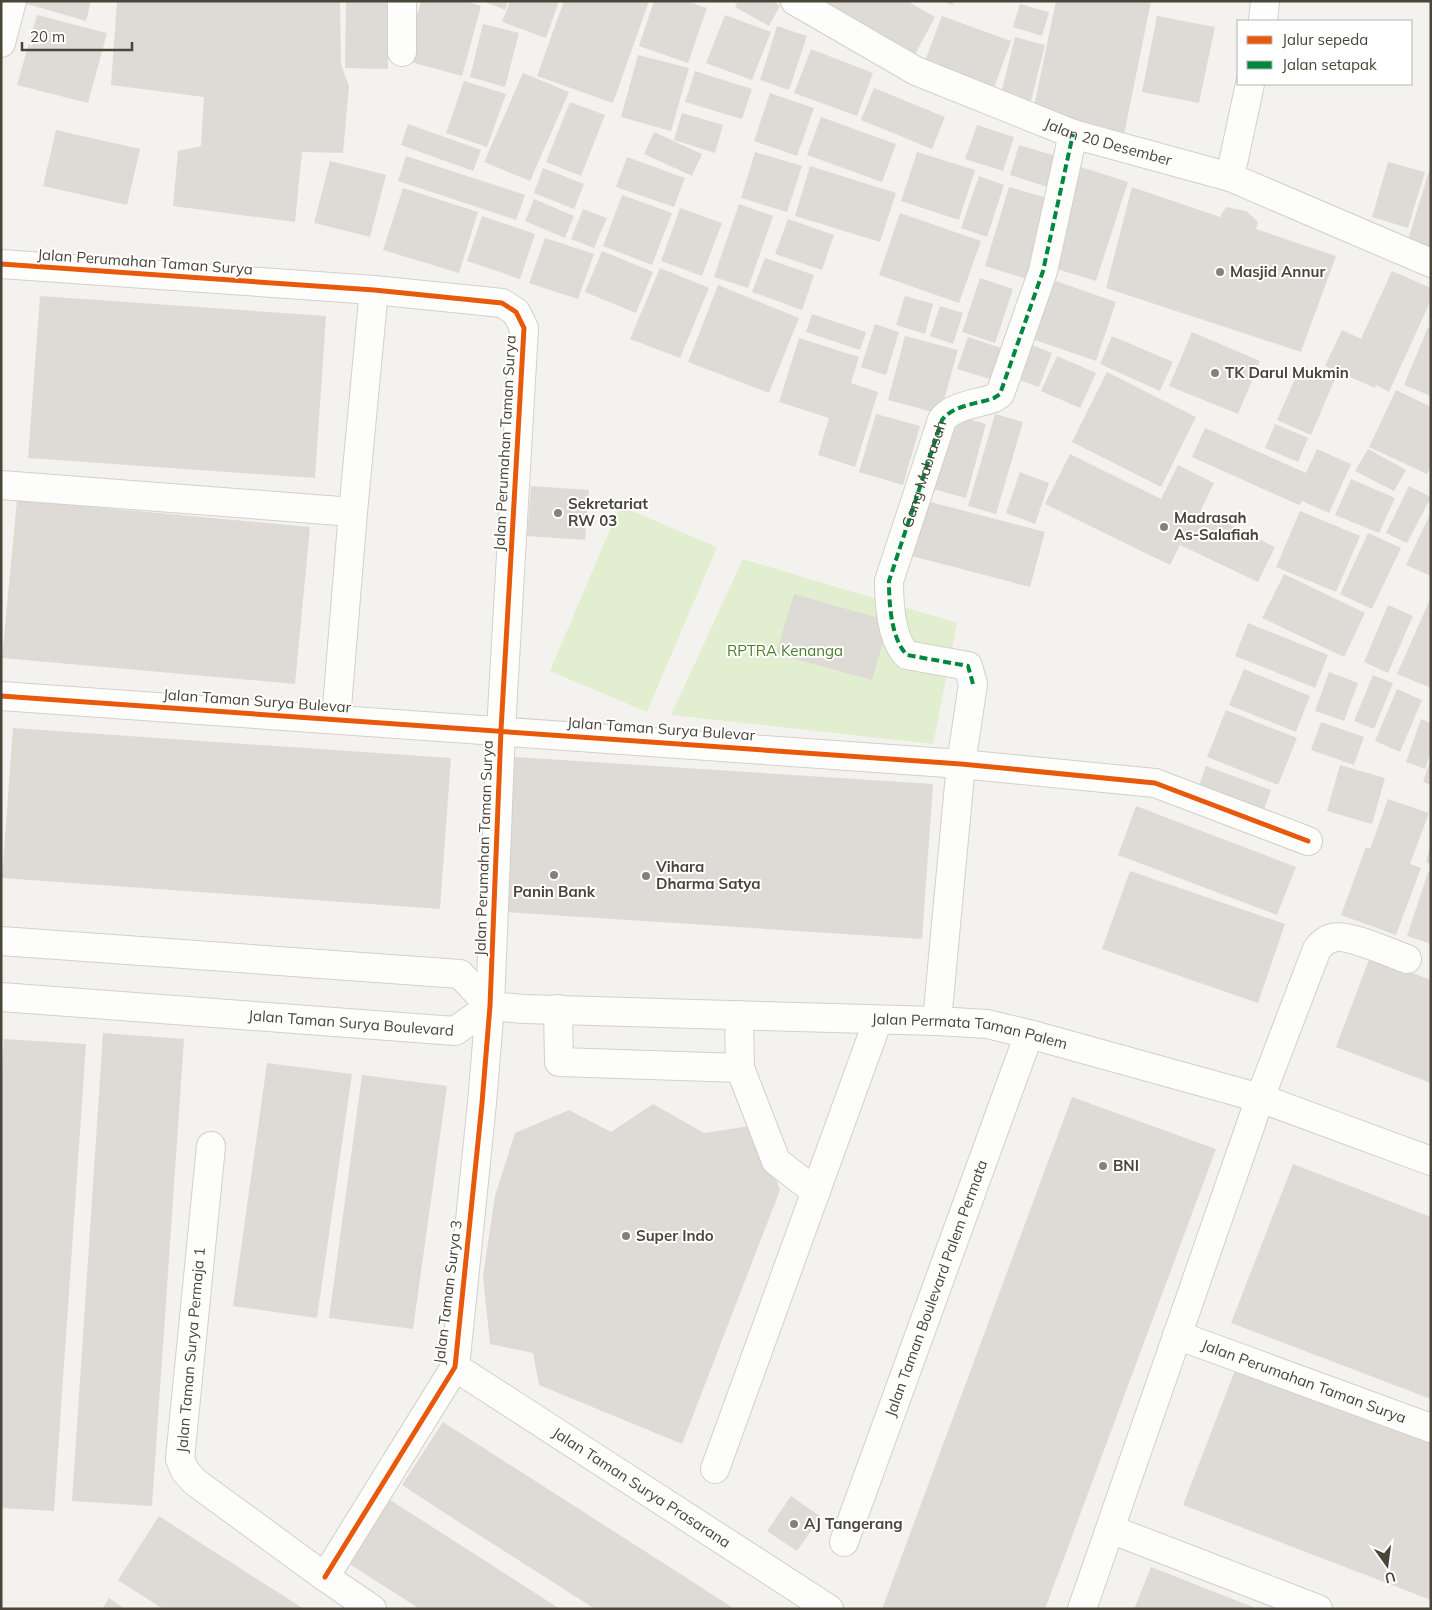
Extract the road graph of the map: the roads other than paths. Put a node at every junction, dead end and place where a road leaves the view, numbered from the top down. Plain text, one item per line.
1 (12, 1) edge
2 (402, 1) edge
3 (795, 1) edge
4 (1265, 1) edge
5 (1263, 20) edge
6 (1, 43) edge
7 (402, 52) dead end
8 (1250, 85) edge
9 (1073, 134) junction
10 (1230, 177) junction
11 (1, 264) edge
12 (1431, 264) edge
13 (374, 290) junction
14 (1, 485) edge
15 (353, 512) junction
16 (1, 696) edge
17 (336, 719) junction
18 (501, 730) junction
19 (961, 764) junction
20 (1308, 841) dead end
21 (1, 941) edge
22 (1406, 959) dead end
23 (1, 997) edge
24 (490, 1006) junction
25 (558, 1009) junction
26 (739, 1015) junction
27 (878, 1020) junction
28 (937, 1021) junction
29 (1028, 1034) junction
30 (740, 1068) junction
31 (1260, 1098) junction
32 (211, 1146) dead end
33 (1431, 1161) edge
34 (816, 1192) junction
35 (1177, 1335) junction
36 (455, 1367) junction
37 (1431, 1428) edge
38 (715, 1470) dead end
39 (1110, 1529) junction
40 (844, 1542) dead end
41 (324, 1577) junction
42 (372, 1609) edge
43 (829, 1609) edge
44 (1082, 1609) edge
45 (1318, 1609) edge

1 - 6 street
2 - 7 street
3 - 9 street, Jalan 20 Desember
4 - 5 street
8 - 10 street
9 - 10 street, Jalan 20 Desember
9 - 19 street, Gang Mabrasah
10 - 12 street, Jalan 20 Desember
11 - 13 street, Jalan Perumahan Taman Surya
13 - 15 street
13 - 18 street, Jalan Perumahan Taman Surya
14 - 15 street
15 - 17 street
16 - 17 street, Jalan Taman Surya Bulevar
17 - 18 street, Jalan Taman Surya Bulevar
18 - 19 street, Jalan Taman Surya Bulevar
18 - 24 street, Jalan Perumahan Taman Surya
19 - 20 street, Jalan Taman Surya Bulevar
19 - 28 street
21 - 24 street
22 - 31 street
23 - 24 street, Jalan Taman Surya Boulevard
24 - 25 street, Jalan Permata Taman Palem
24 - 36 street, Jalan Taman Surya 3
25 - 26 street, Jalan Permata Taman Palem
25 - 30 street
26 - 27 street, Jalan Permata Taman Palem
26 - 30 street
27 - 28 street, Jalan Permata Taman Palem
27 - 34 street
28 - 29 street, Jalan Permata Taman Palem
29 - 31 street, Jalan Permata Taman Palem
29 - 40 street, Jalan Taman Boulevard Palem Permata
30 - 34 street
31 - 33 street, Jalan Permata Taman Palem
31 - 35 street
32 - 41 street, Jalan Taman Surya Permaja 1
34 - 38 street
35 - 37 street, Jalan Perumahan Taman Surya
35 - 39 street
36 - 41 street, Jalan Taman Surya 3
36 - 43 street, Jalan Taman Surya Prasarana
39 - 44 street
39 - 45 street
41 - 42 street, Jalan Taman Surya Permaja 1

